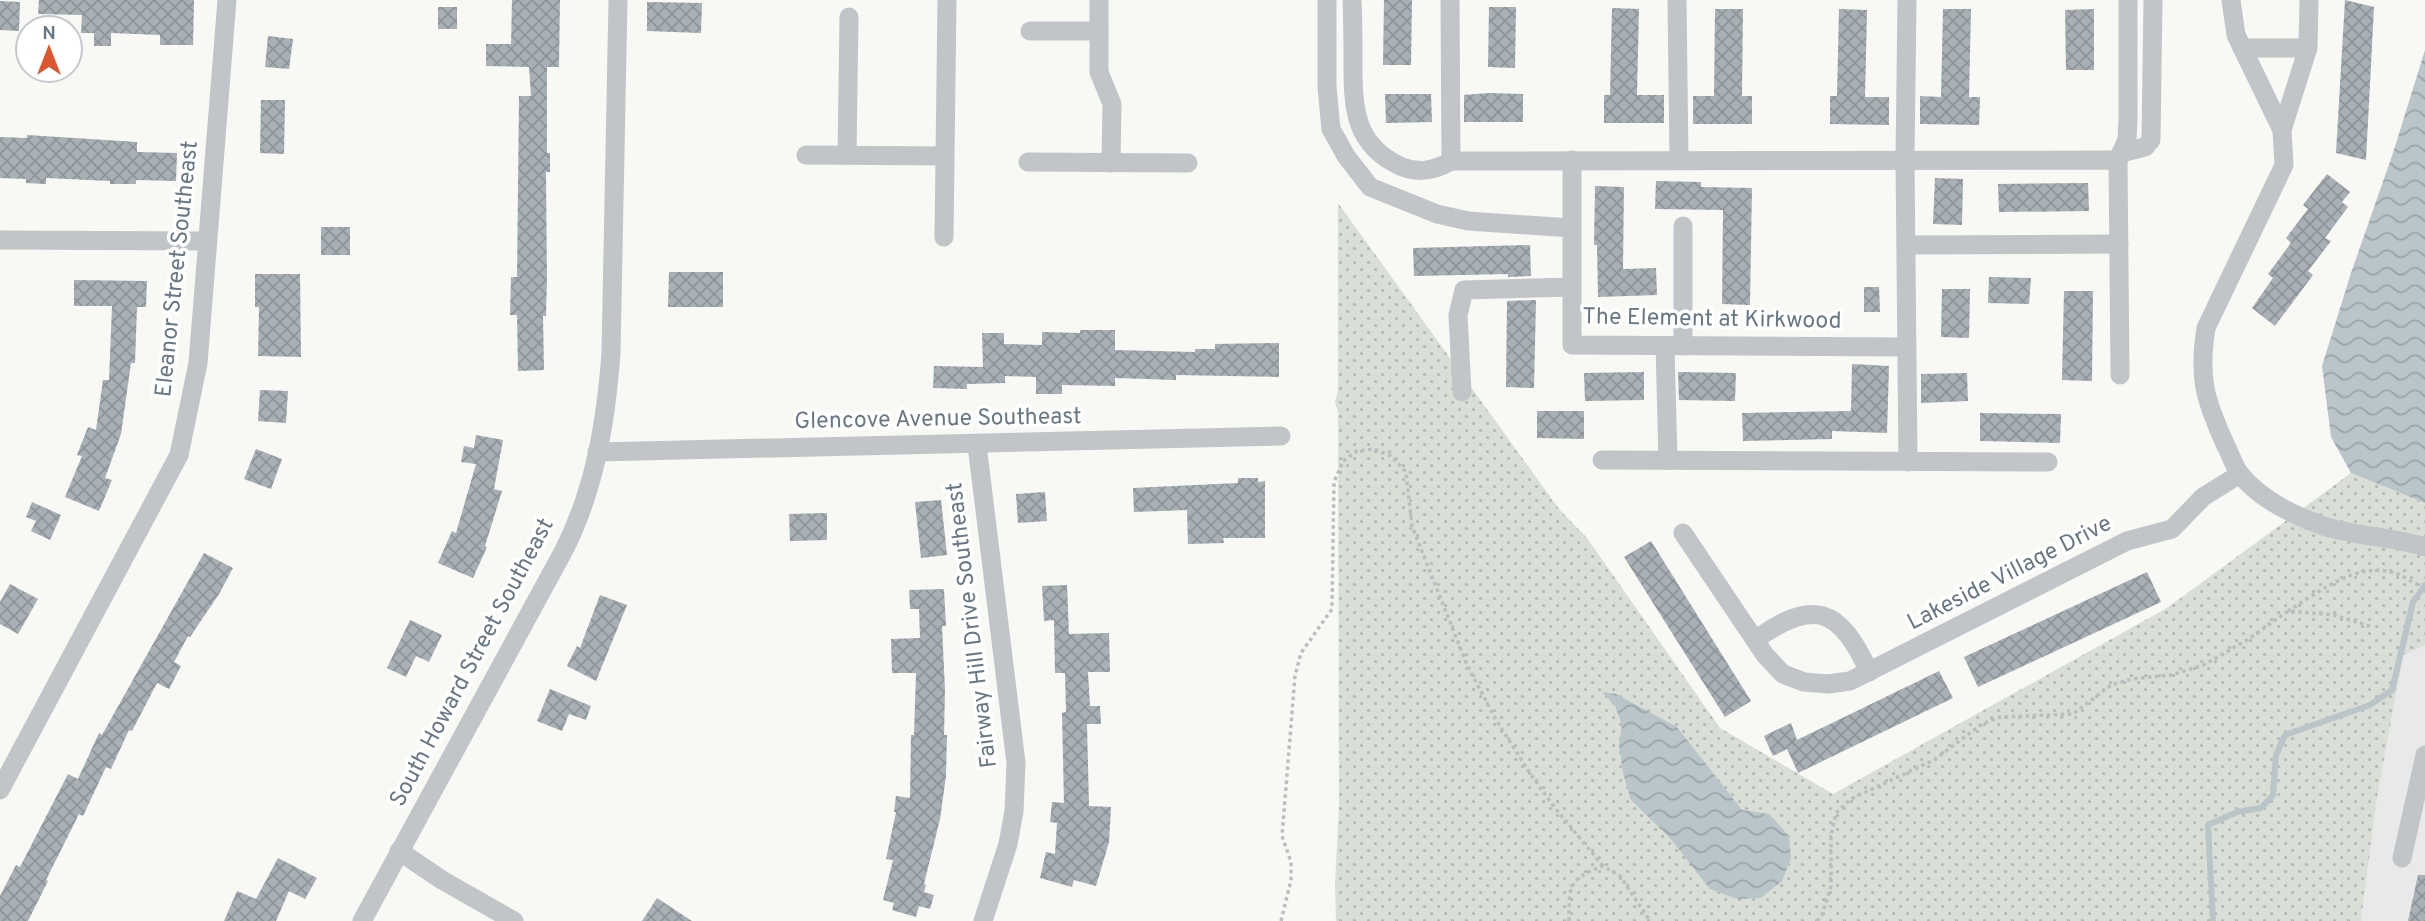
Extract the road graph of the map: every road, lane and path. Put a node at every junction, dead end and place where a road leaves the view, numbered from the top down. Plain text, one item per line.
1 (227, 0) edge
2 (618, 0) edge
3 (947, 0) edge
4 (1099, 0) edge
5 (1327, 0) edge
6 (1352, 0) edge
7 (1450, 0) edge
8 (1677, 0) edge
9 (1907, 0) edge
10 (2128, 0) edge
11 (2153, 0) edge
12 (2231, 0) edge
13 (2309, 0) edge
14 (849, 17) dead end
15 (1030, 31) dead end
16 (1099, 31) junction
17 (2242, 48) junction
18 (2308, 48) junction
19 (2283, 130) junction
20 (806, 155) dead end
21 (847, 155) junction
22 (945, 156) junction
23 (2120, 156) junction
24 (1572, 160) junction
25 (1679, 160) junction
26 (1905, 160) junction
27 (1451, 161) junction
28 (1028, 162) dead end
29 (1111, 163) junction
30 (1188, 163) dead end
31 (1414, 172) junction
32 (1405, 203) junction
33 (1683, 226) dead end
34 (1572, 228) junction
35 (944, 237) dead end
36 (0, 240) edge
37 (207, 241) junction
38 (2119, 244) junction
39 (1906, 245) junction
40 (1572, 287) junction
41 (1674, 346) junction
42 (1907, 347) junction
43 (2120, 374) dead end
44 (1462, 392) dead end
45 (1281, 436) dead end
46 (977, 445) junction
47 (597, 452) junction
48 (1602, 460) dead end
49 (1668, 460) junction
50 (1908, 462) junction
51 (2048, 462) dead end
52 (2240, 474) junction
53 (1683, 533) dead end
54 (2425, 547) edge
55 (2425, 588) edge
56 (2288, 611) junction
57 (2372, 626) dead end
58 (1755, 640) junction
59 (1869, 672) junction
60 (2425, 755) edge
61 (0, 790) edge
62 (399, 851) junction
63 (2402, 858) dead end
64 (1603, 866) junction
65 (362, 921) edge
66 (514, 921) edge
67 (983, 921) edge
68 (1281, 921) edge
69 (1569, 921) edge
70 (1650, 921) edge
71 (1817, 921) edge

1 - 37 street, Eleanor Street Southeast
2 - 47 street, South Howard Street Southeast
3 - 22 street
4 - 16 street
5 - 32 street
6 - 31 street
7 - 27 street
8 - 25 street
9 - 26 street
10 - 23 street
11 - 23 street
12 - 17 street
13 - 18 street
14 - 21 street
15 - 16 street
16 - 29 street
17 - 18 street
17 - 19 street
18 - 19 street
19 - 52 street
20 - 21 street
21 - 22 street
22 - 35 street
23 - 26 street
23 - 38 street
24 - 25 street
24 - 27 street
24 - 34 street, The Element at Kirkwood
25 - 26 street
26 - 39 street
27 - 31 street
28 - 29 street
29 - 30 street
31 - 32 street
32 - 34 street
33 - 41 street
34 - 40 street, The Element at Kirkwood
36 - 37 street
37 - 61 street, Eleanor Street Southeast
38 - 39 street
38 - 43 street
39 - 42 street
40 - 41 street, The Element at Kirkwood
40 - 44 street
41 - 42 street, The Element at Kirkwood
41 - 49 street
42 - 50 street
45 - 46 street, Glencove Avenue Southeast
46 - 47 street, Glencove Avenue Southeast
46 - 67 street, Fairway Hill Drive Southeast
47 - 62 street, South Howard Street Southeast
48 - 49 street
49 - 50 street
50 - 51 street
52 - 54 street
52 - 59 street, Lakeside Village Drive
53 - 58 street, Lakeside Village Drive
55 - 56 path
56 - 57 path
56 - 71 path
58 - 59 street, Lakeside Village Drive
58 - 59 street
60 - 63 street
62 - 65 street, South Howard Street Southeast
62 - 66 street
64 - 68 path
64 - 69 path
64 - 70 path

